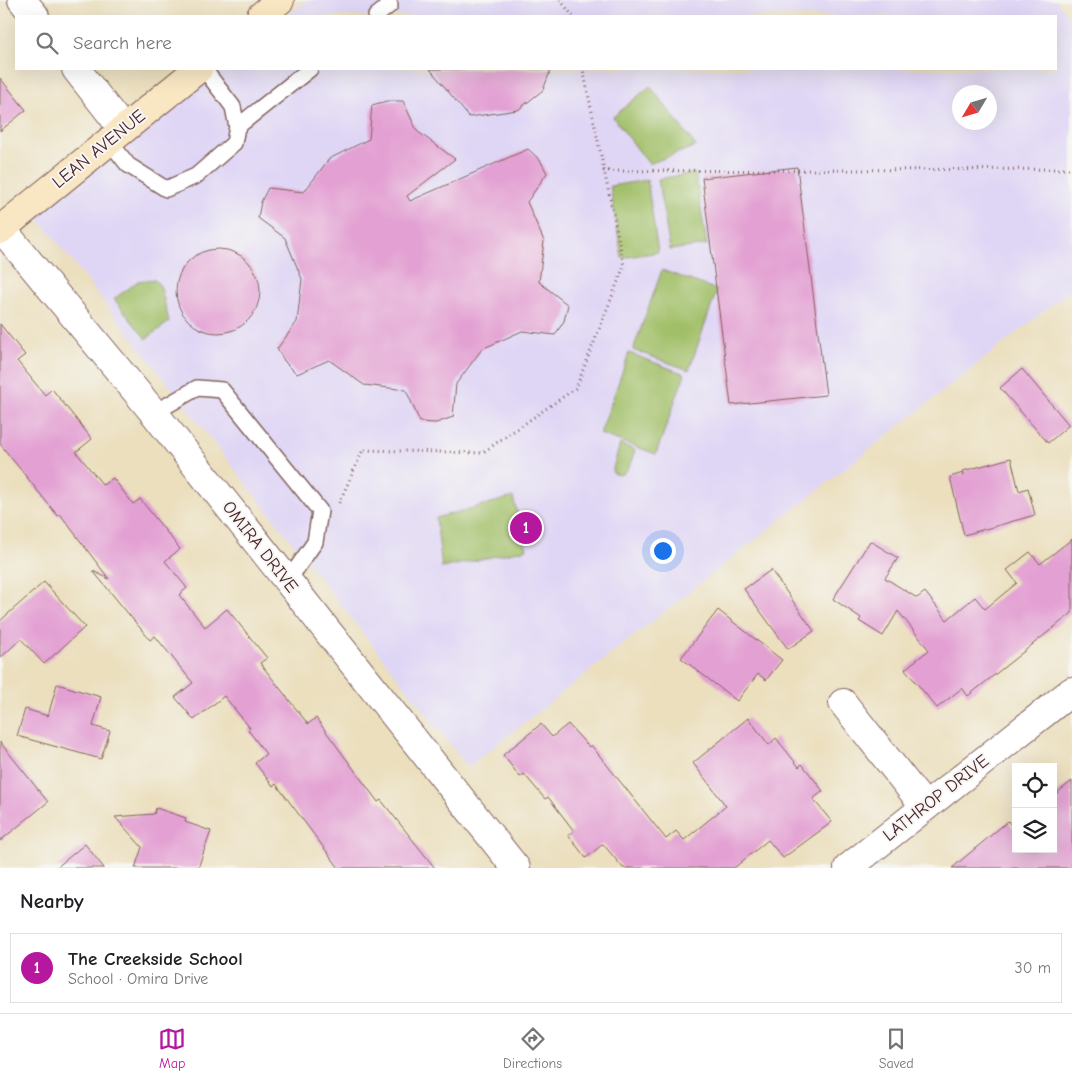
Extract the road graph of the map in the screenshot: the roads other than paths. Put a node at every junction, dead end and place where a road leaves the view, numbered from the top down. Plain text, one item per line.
1 (22, 0) edge
2 (280, 0) edge
3 (386, 0) edge
4 (33, 15) edge
5 (262, 15) edge
6 (377, 15) edge
7 (77, 70) edge
8 (197, 70) edge
9 (205, 70) edge
10 (309, 70) edge
11 (237, 127) junction
12 (116, 135) junction
13 (1, 229) edge
14 (154, 413) junction
15 (287, 582) junction
16 (1072, 691) edge
17 (843, 703) dead end
18 (924, 807) junction
19 (516, 868) edge
20 (848, 868) edge

1 - 4 street
2 - 5 street
3 - 6 lane
7 - 12 street
8 - 12 street, LEAN AVENUE
9 - 11 lane
10 - 11 lane
11 - 12 lane
12 - 13 street, LEAN AVENUE
13 - 14 street, OMIRA DRIVE
14 - 15 street, OMIRA DRIVE
14 - 15 lane
15 - 19 street, OMIRA DRIVE
16 - 18 street, LATHROP DRIVE
17 - 18 street
18 - 20 street, LATHROP DRIVE

